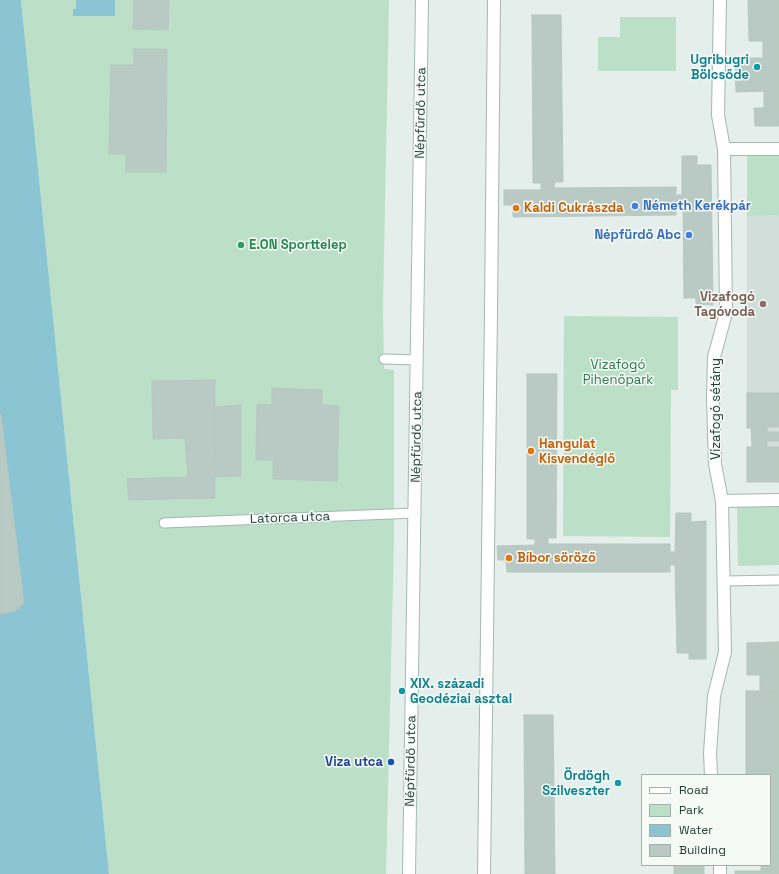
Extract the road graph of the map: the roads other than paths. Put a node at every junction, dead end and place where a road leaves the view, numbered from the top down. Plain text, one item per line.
1 (422, 0) edge
2 (494, 0) edge
3 (720, 0) edge
4 (724, 149) junction
5 (779, 149) edge
6 (384, 359) dead end
7 (418, 360) junction
8 (779, 500) edge
9 (722, 501) junction
10 (416, 513) junction
11 (164, 523) dead end
12 (779, 580) edge
13 (724, 581) junction
14 (710, 774) edge
15 (410, 874) edge
16 (484, 874) edge

1 - 7 street, Népfürdő utca
2 - 16 street
3 - 4 street, Vizafogó sétány
4 - 5 street
4 - 9 street, Vizafogó sétány
6 - 7 lane
7 - 10 street, Népfürdő utca
8 - 9 street
9 - 13 street, Vizafogó sétány
10 - 11 lane, Latorca utca
10 - 15 street, Népfürdő utca
12 - 13 lane
13 - 14 street, Vizafogó sétány

